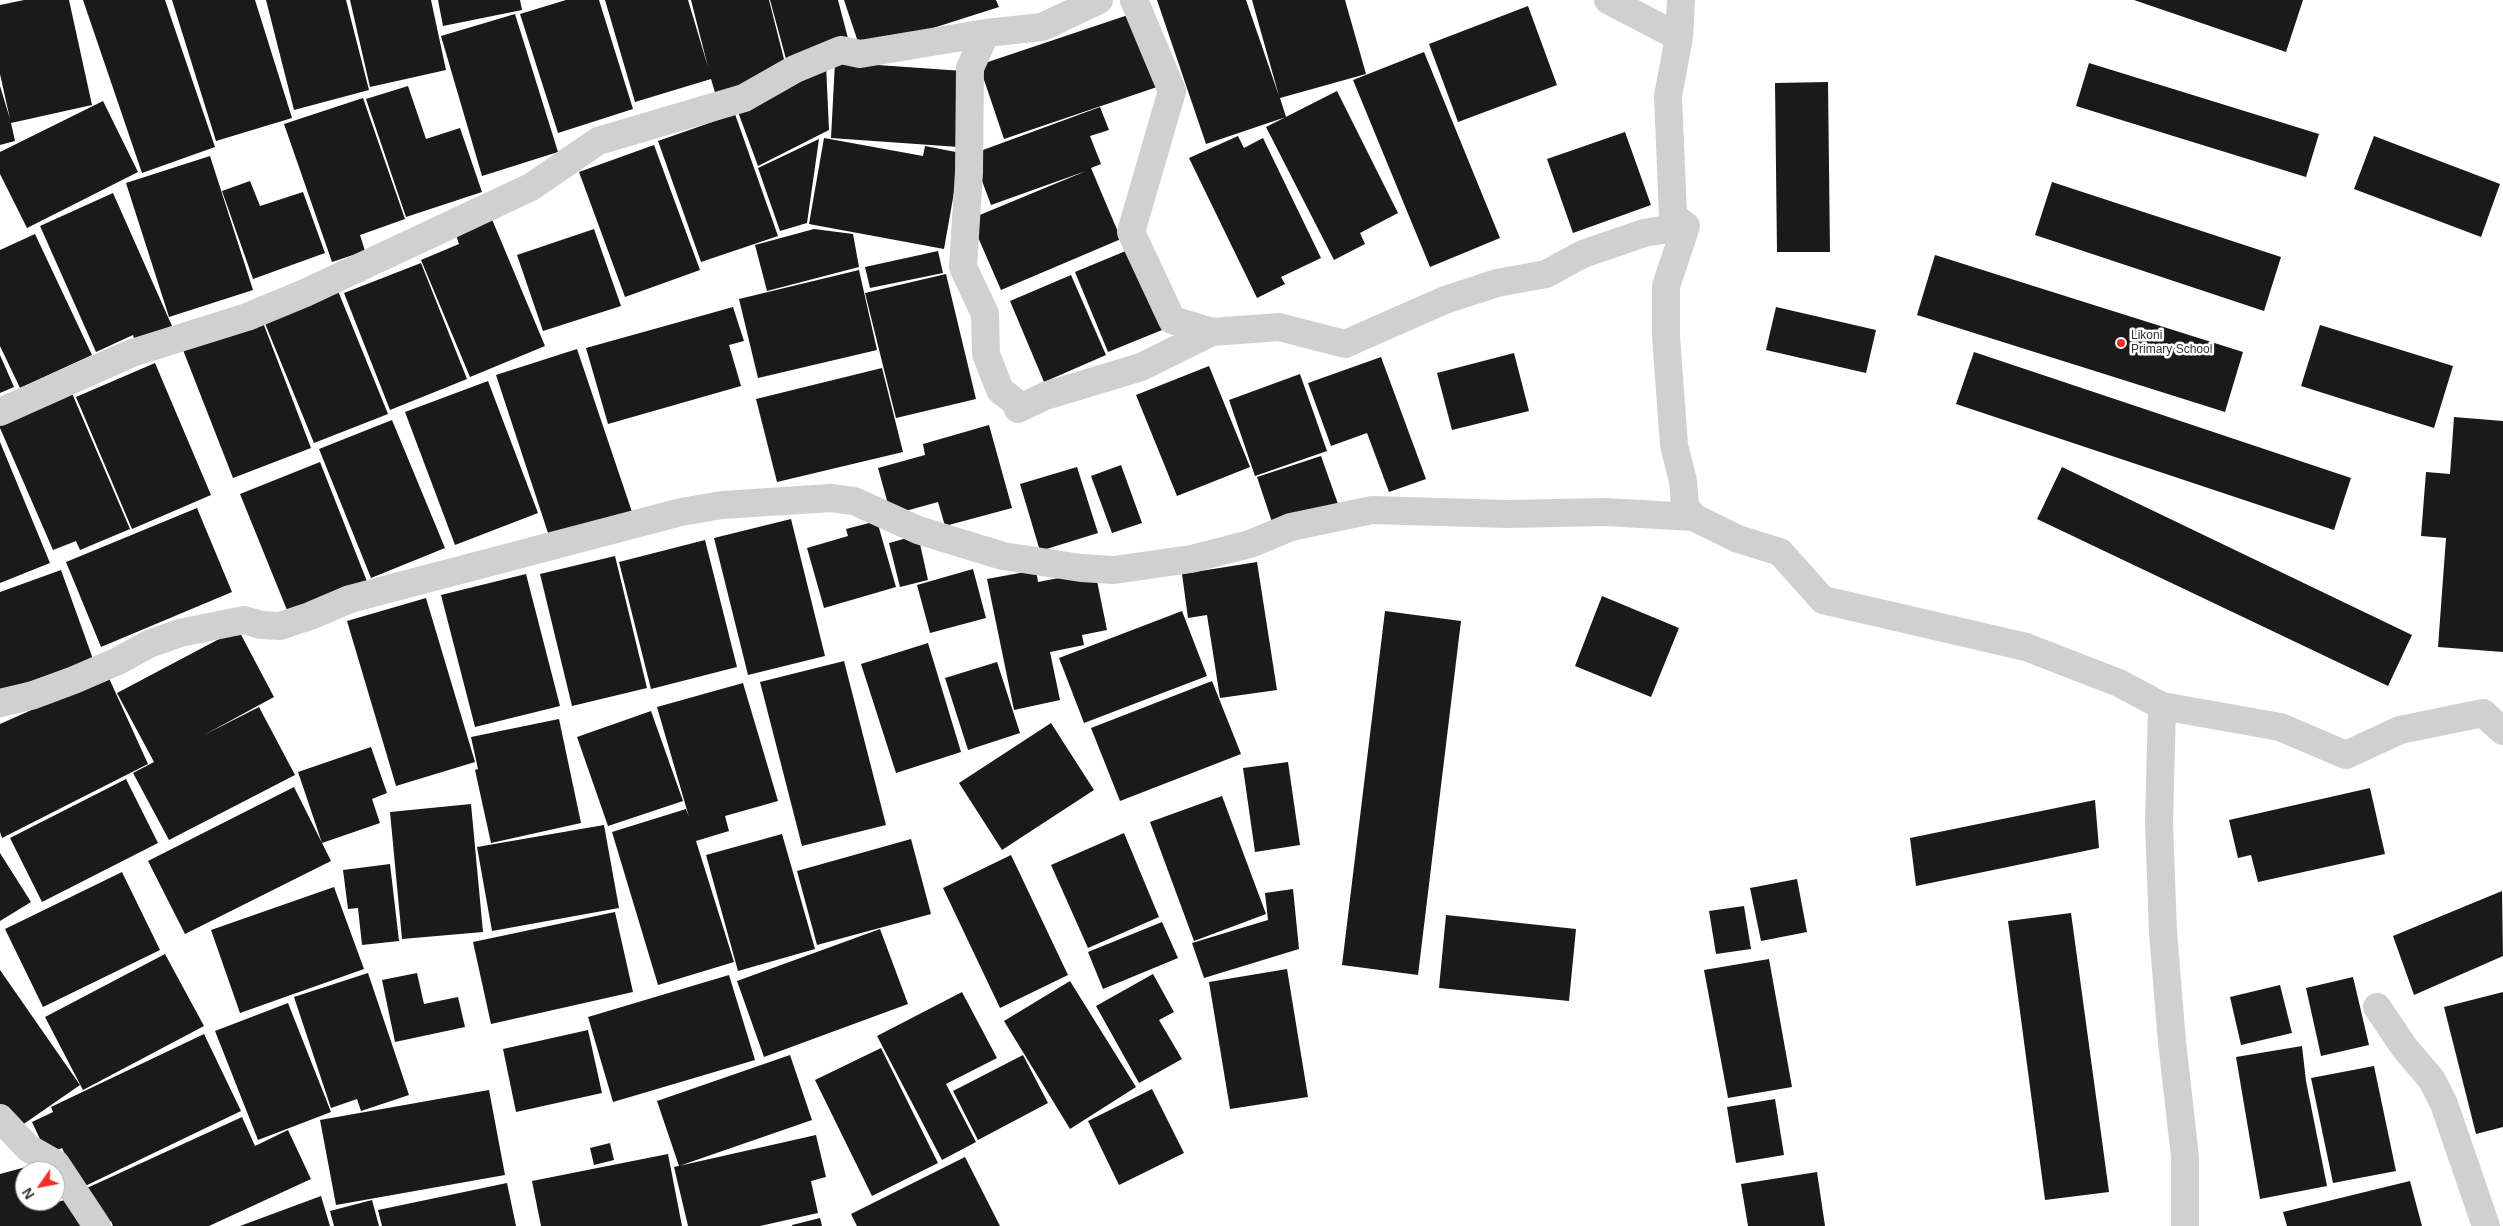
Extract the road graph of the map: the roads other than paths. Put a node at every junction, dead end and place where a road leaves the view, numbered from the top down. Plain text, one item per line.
1 (1099, 0) edge
2 (1134, 0) edge
3 (1608, 0) edge
4 (1681, 0) edge
5 (986, 33) junction
6 (1679, 37) junction
7 (1686, 226) junction
8 (1212, 332) junction
9 (0, 412) edge
10 (1693, 517) junction
11 (0, 702) edge
12 (2162, 706) junction
13 (2493, 712) edge
14 (2503, 731) edge
15 (2377, 1007) dead end
16 (0, 1118) edge
17 (97, 1226) edge
18 (2185, 1226) edge
19 (2486, 1226) edge

1 - 5 street
2 - 8 street
3 - 6 street
4 - 6 street
5 - 8 street
5 - 9 street
6 - 7 street
7 - 8 street
7 - 10 street
10 - 11 street
10 - 12 street
12 - 13 street
12 - 18 street
13 - 14 street
15 - 19 street
16 - 17 street

